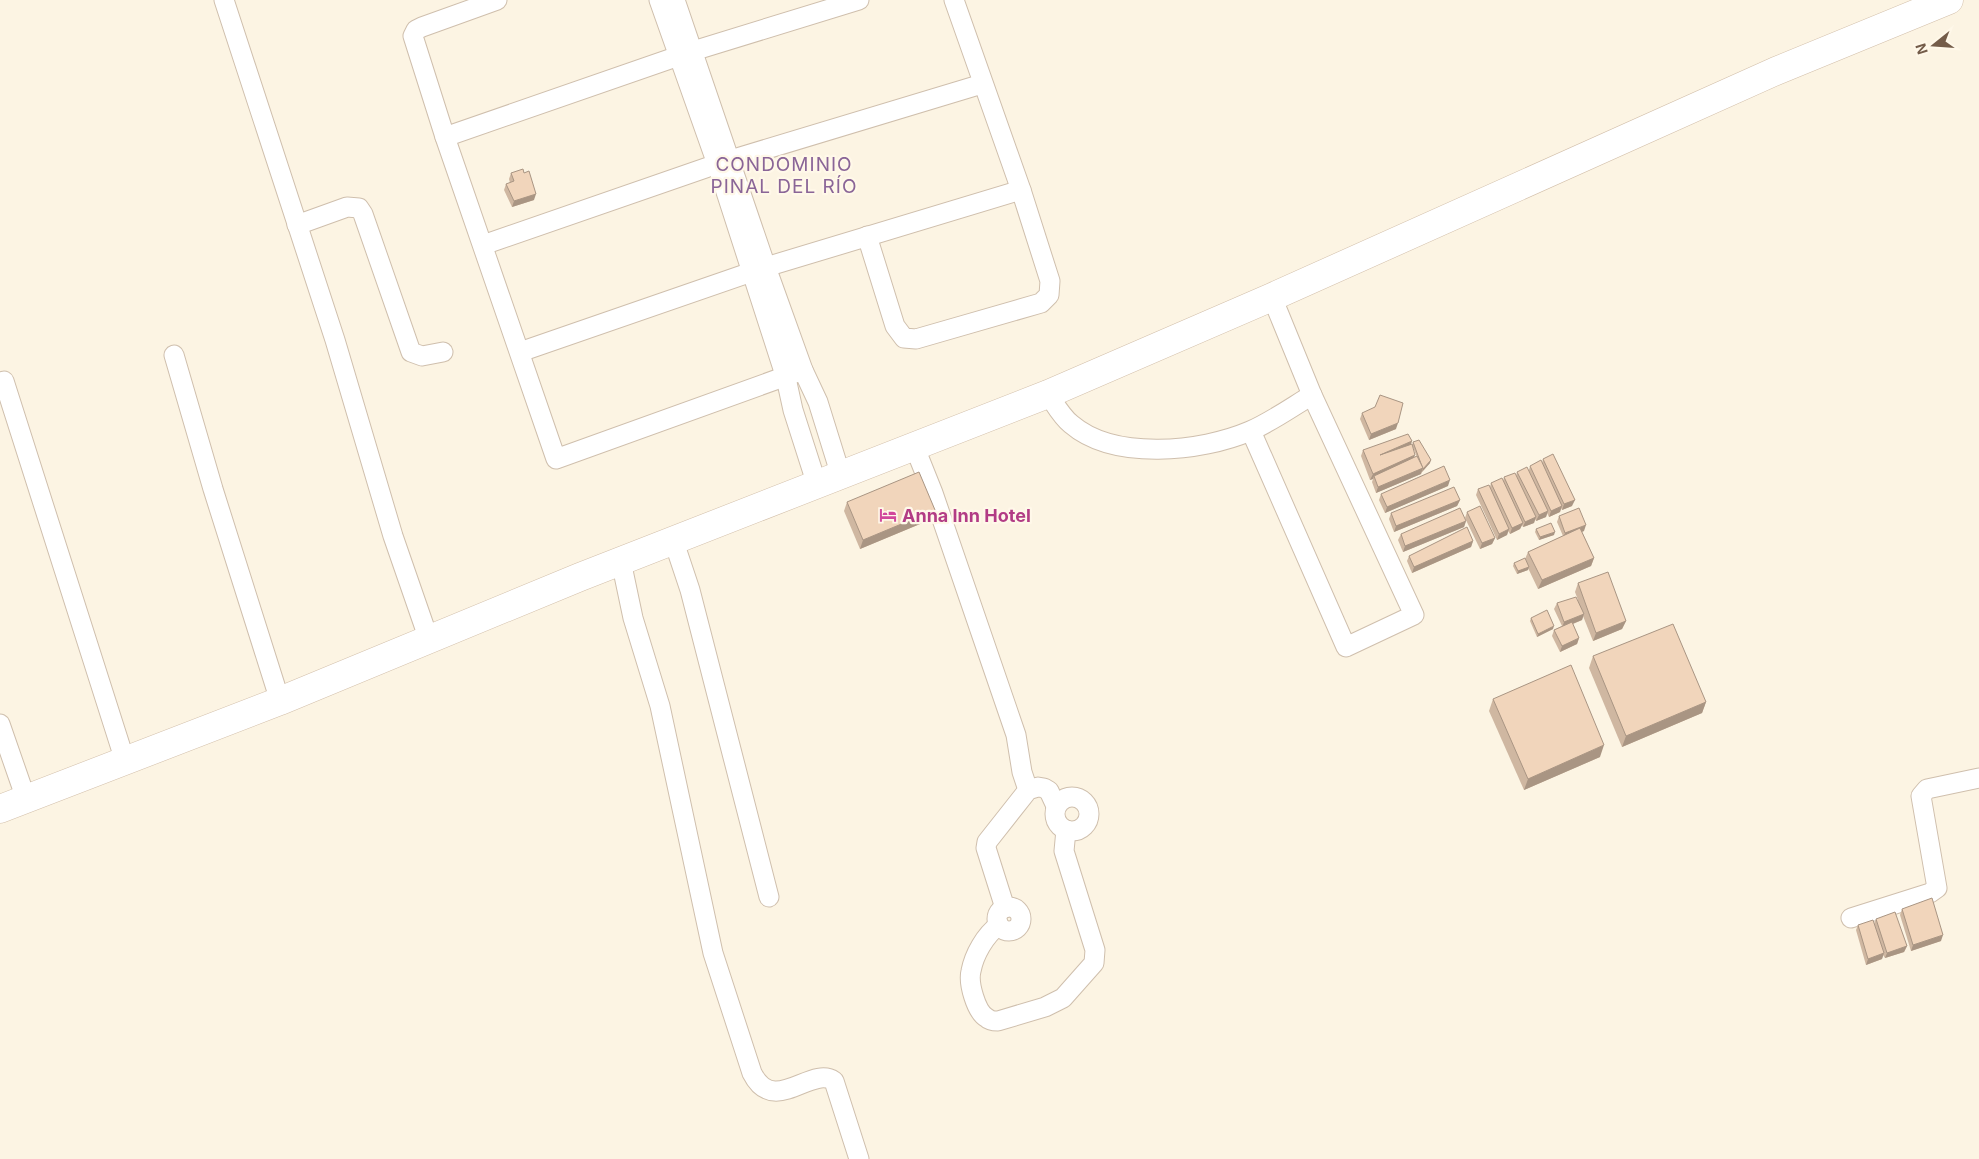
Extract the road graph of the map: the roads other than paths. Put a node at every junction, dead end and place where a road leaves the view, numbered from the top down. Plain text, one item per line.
1 (224, 0) edge
2 (497, 0) edge
3 (659, 0) edge
4 (675, 0) edge
5 (859, 0) edge
6 (954, 0) edge
7 (1948, 0) edge
8 (686, 54) junction
9 (982, 84) junction
10 (445, 137) junction
11 (724, 162) junction
12 (1021, 190) junction
13 (297, 225) junction
14 (866, 236) junction
15 (482, 245) junction
16 (759, 270) junction
17 (1272, 297) junction
18 (443, 352) dead end
19 (520, 352) junction
20 (174, 355) dead end
21 (803, 370) junction
22 (786, 378) junction
23 (4, 381) dead end
24 (1048, 394) junction
25 (1312, 395) junction
26 (826, 431) junction
27 (1251, 431) junction
28 (804, 439) junction
29 (915, 448) junction
30 (829, 481) junction
31 (674, 542) junction
32 (621, 561) junction
33 (429, 640) junction
34 (280, 701) junction
35 (0, 724) edge
36 (124, 761) junction
37 (1979, 778) edge
38 (1028, 790) junction
39 (26, 799) junction
40 (1056, 806) junction
41 (0, 809) edge
42 (1066, 830) junction
43 (769, 897) dead end
44 (1851, 918) dead end
45 (859, 1159) edge

1 - 13 street
2 - 10 street
3 - 8 street
4 - 8 street
5 - 8 street
6 - 9 street
7 - 17 main road
8 - 10 street
8 - 11 street
9 - 11 street
9 - 12 street
10 - 15 street
11 - 15 street
11 - 16 street
12 - 14 street
12 - 14 street
13 - 18 street
13 - 33 street
14 - 16 street
15 - 19 street
16 - 19 street
16 - 21 street
16 - 22 street
17 - 24 main road
17 - 25 street
19 - 22 street
20 - 34 street
21 - 22 street
21 - 26 street
22 - 28 street
23 - 36 street
24 - 27 street
24 - 29 main road
25 - 27 street
25 - 27 street
26 - 28 street
26 - 30 street
28 - 30 street
29 - 30 main road
29 - 38 street
30 - 31 main road
31 - 32 main road
31 - 43 street
32 - 33 main road
32 - 45 street
33 - 34 main road
34 - 36 main road
35 - 39 street
36 - 39 main road
37 - 44 street
38 - 40 street
38 - 42 street
39 - 41 main road
40 - 42 street
40 - 42 street

